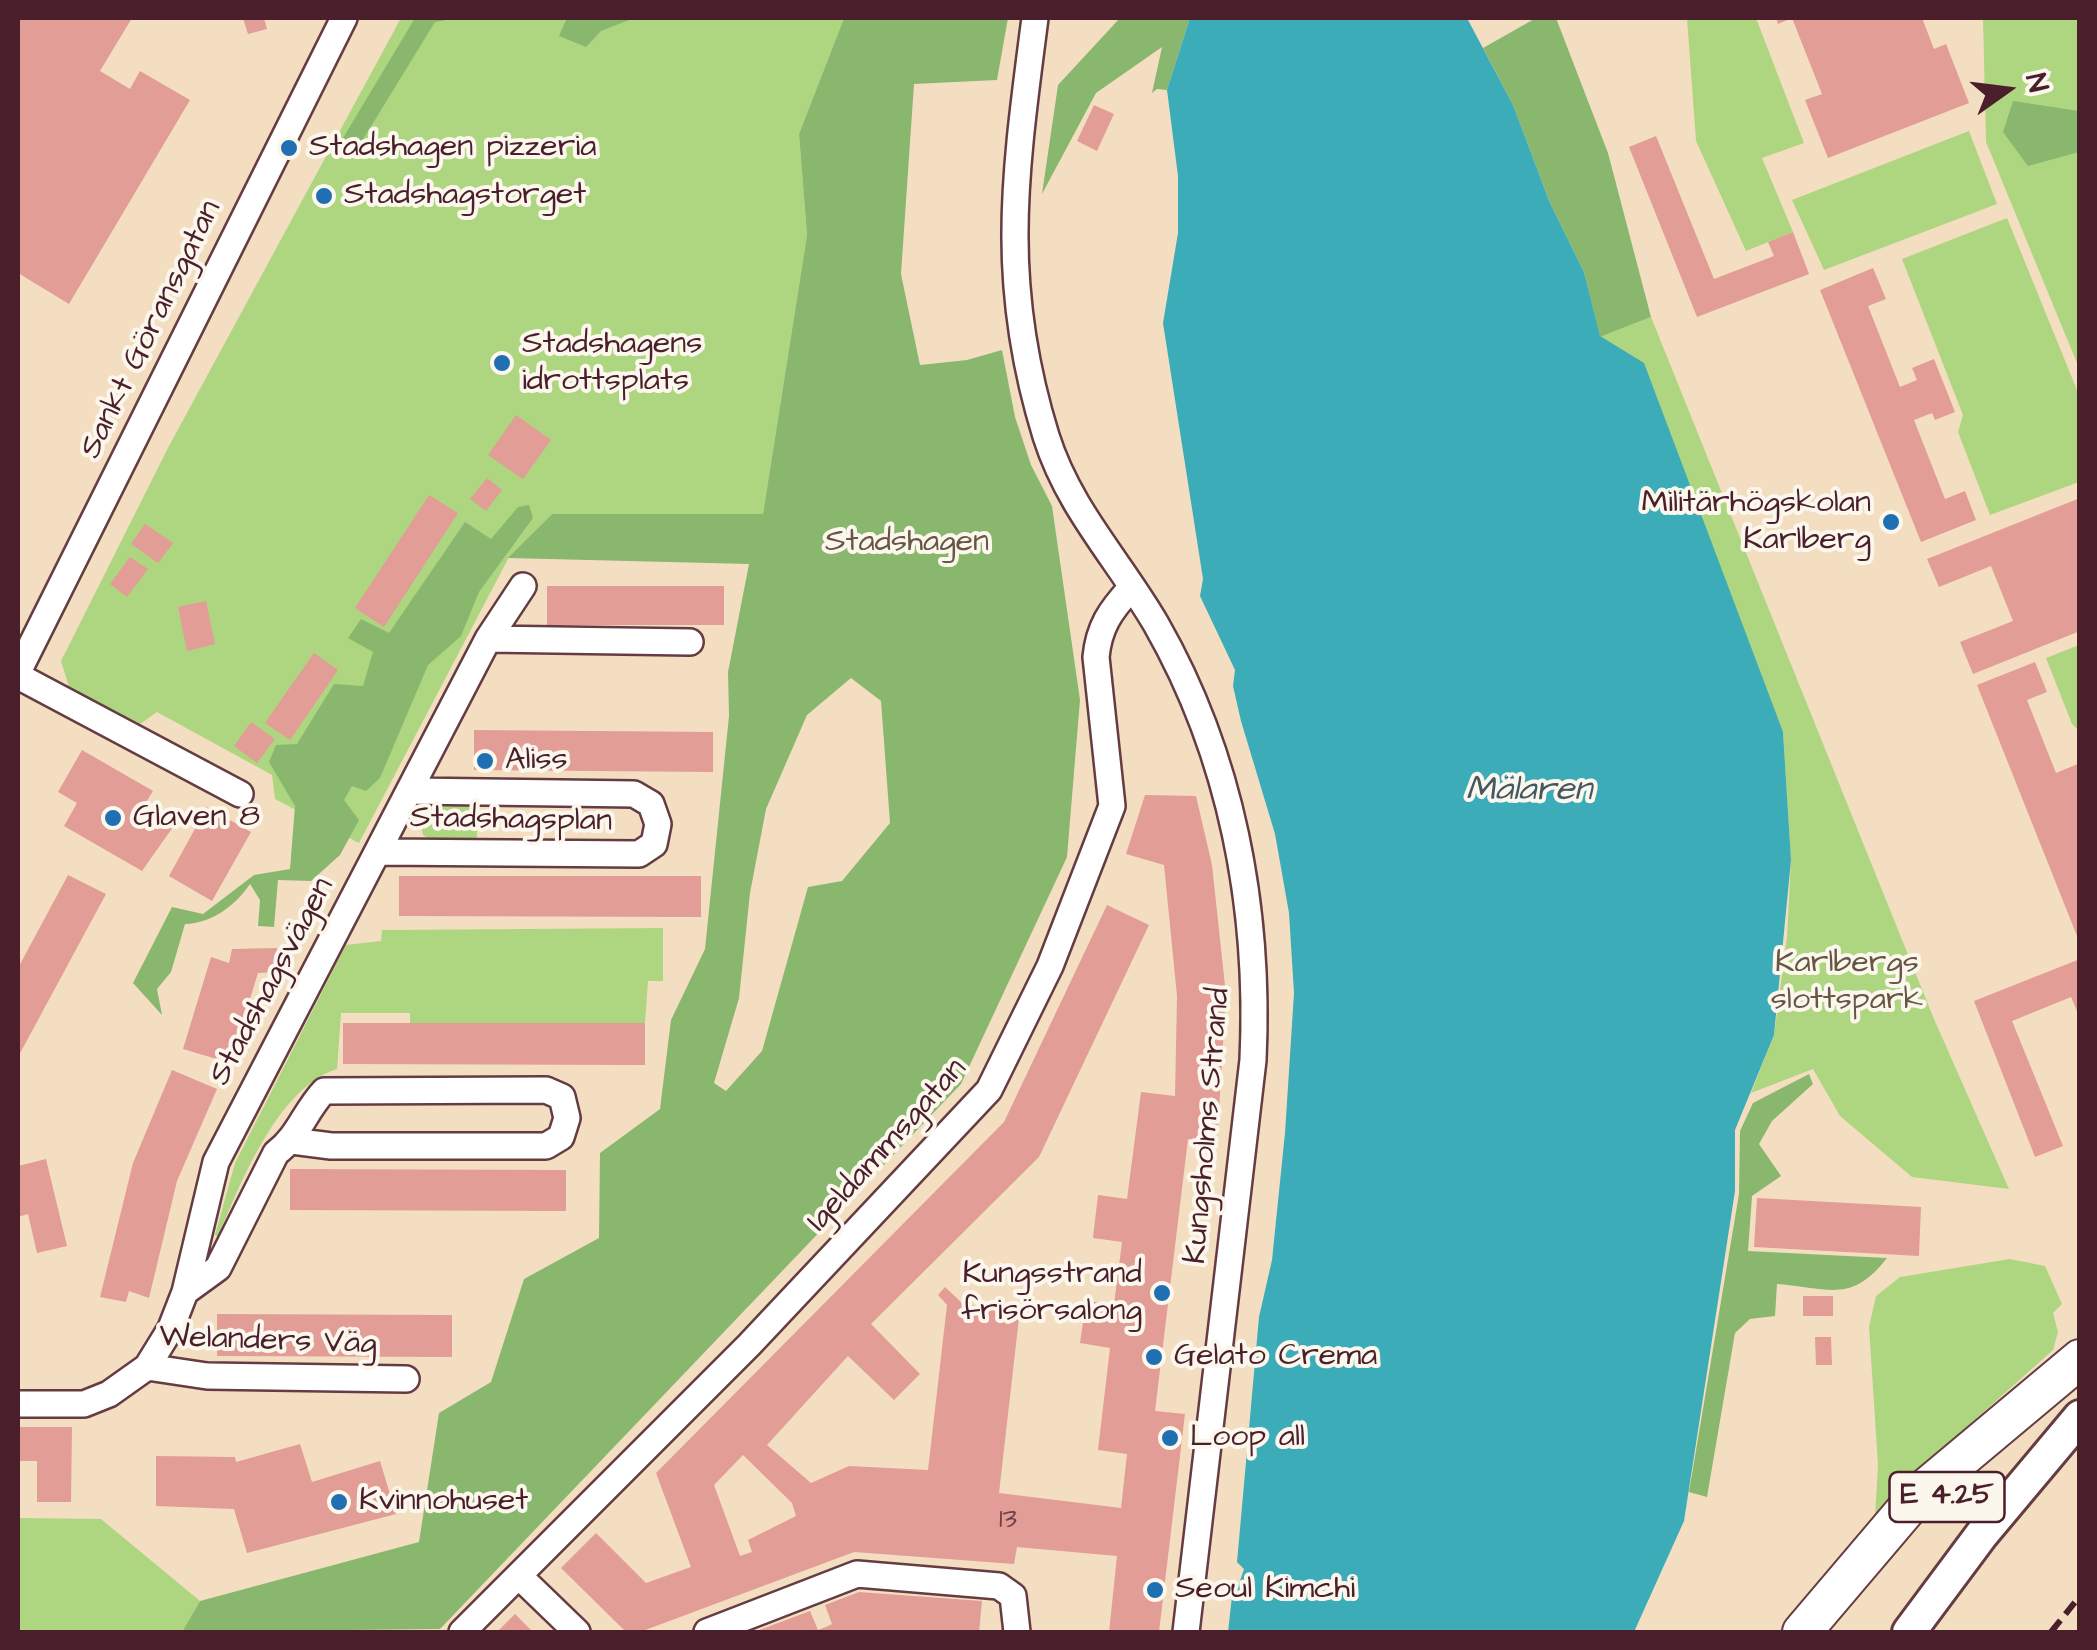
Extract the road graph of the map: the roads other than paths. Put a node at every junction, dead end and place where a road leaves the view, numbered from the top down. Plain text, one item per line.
1 (344, 18) edge
2 (1036, 18) edge
3 (522, 586) dead end
4 (1131, 588) junction
5 (488, 639) junction
6 (690, 642) dead end
7 (18, 674) edge
8 (412, 792) junction
9 (240, 794) dead end
10 (379, 852) junction
11 (292, 1141) junction
12 (184, 1292) junction
13 (2080, 1338) edge
14 (2080, 1360) edge
15 (147, 1367) junction
16 (2080, 1378) edge
17 (406, 1379) dead end
18 (18, 1404) edge
19 (2080, 1418) edge
20 (2080, 1442) edge
21 (1920, 1493) junction
22 (520, 1577) junction
23 (462, 1632) edge
24 (578, 1632) edge
25 (707, 1632) edge
26 (1017, 1632) edge
27 (1186, 1632) edge
28 (1802, 1632) edge
29 (1832, 1632) edge
30 (1909, 1632) edge
31 (1929, 1632) edge

1 - 7 street, Sankt Göransgatan
2 - 4 street, Kungsholms Strand
3 - 5 street, Stadshagsvägen
4 - 22 street, Igeldammsgatan
4 - 27 street, Kungsholms Strand
5 - 6 street
5 - 8 street, Stadshagsvägen
7 - 9 street
8 - 10 street, Stadshagsvägen
8 - 10 street, Stadshagsplan
10 - 12 street, Stadshagsvägen
11 - 11 street
11 - 12 street
12 - 15 street, Stadshagsvägen
13 - 21 main road
14 - 21 highway, E 4.25
15 - 17 street, Welanders Väg
15 - 18 street, Welanders Väg
16 - 29 highway, E 4.25
19 - 30 main road
20 - 31 main road
21 - 28 highway, E 4.25
22 - 23 street, Igeldammsgatan
22 - 24 street
25 - 26 street

